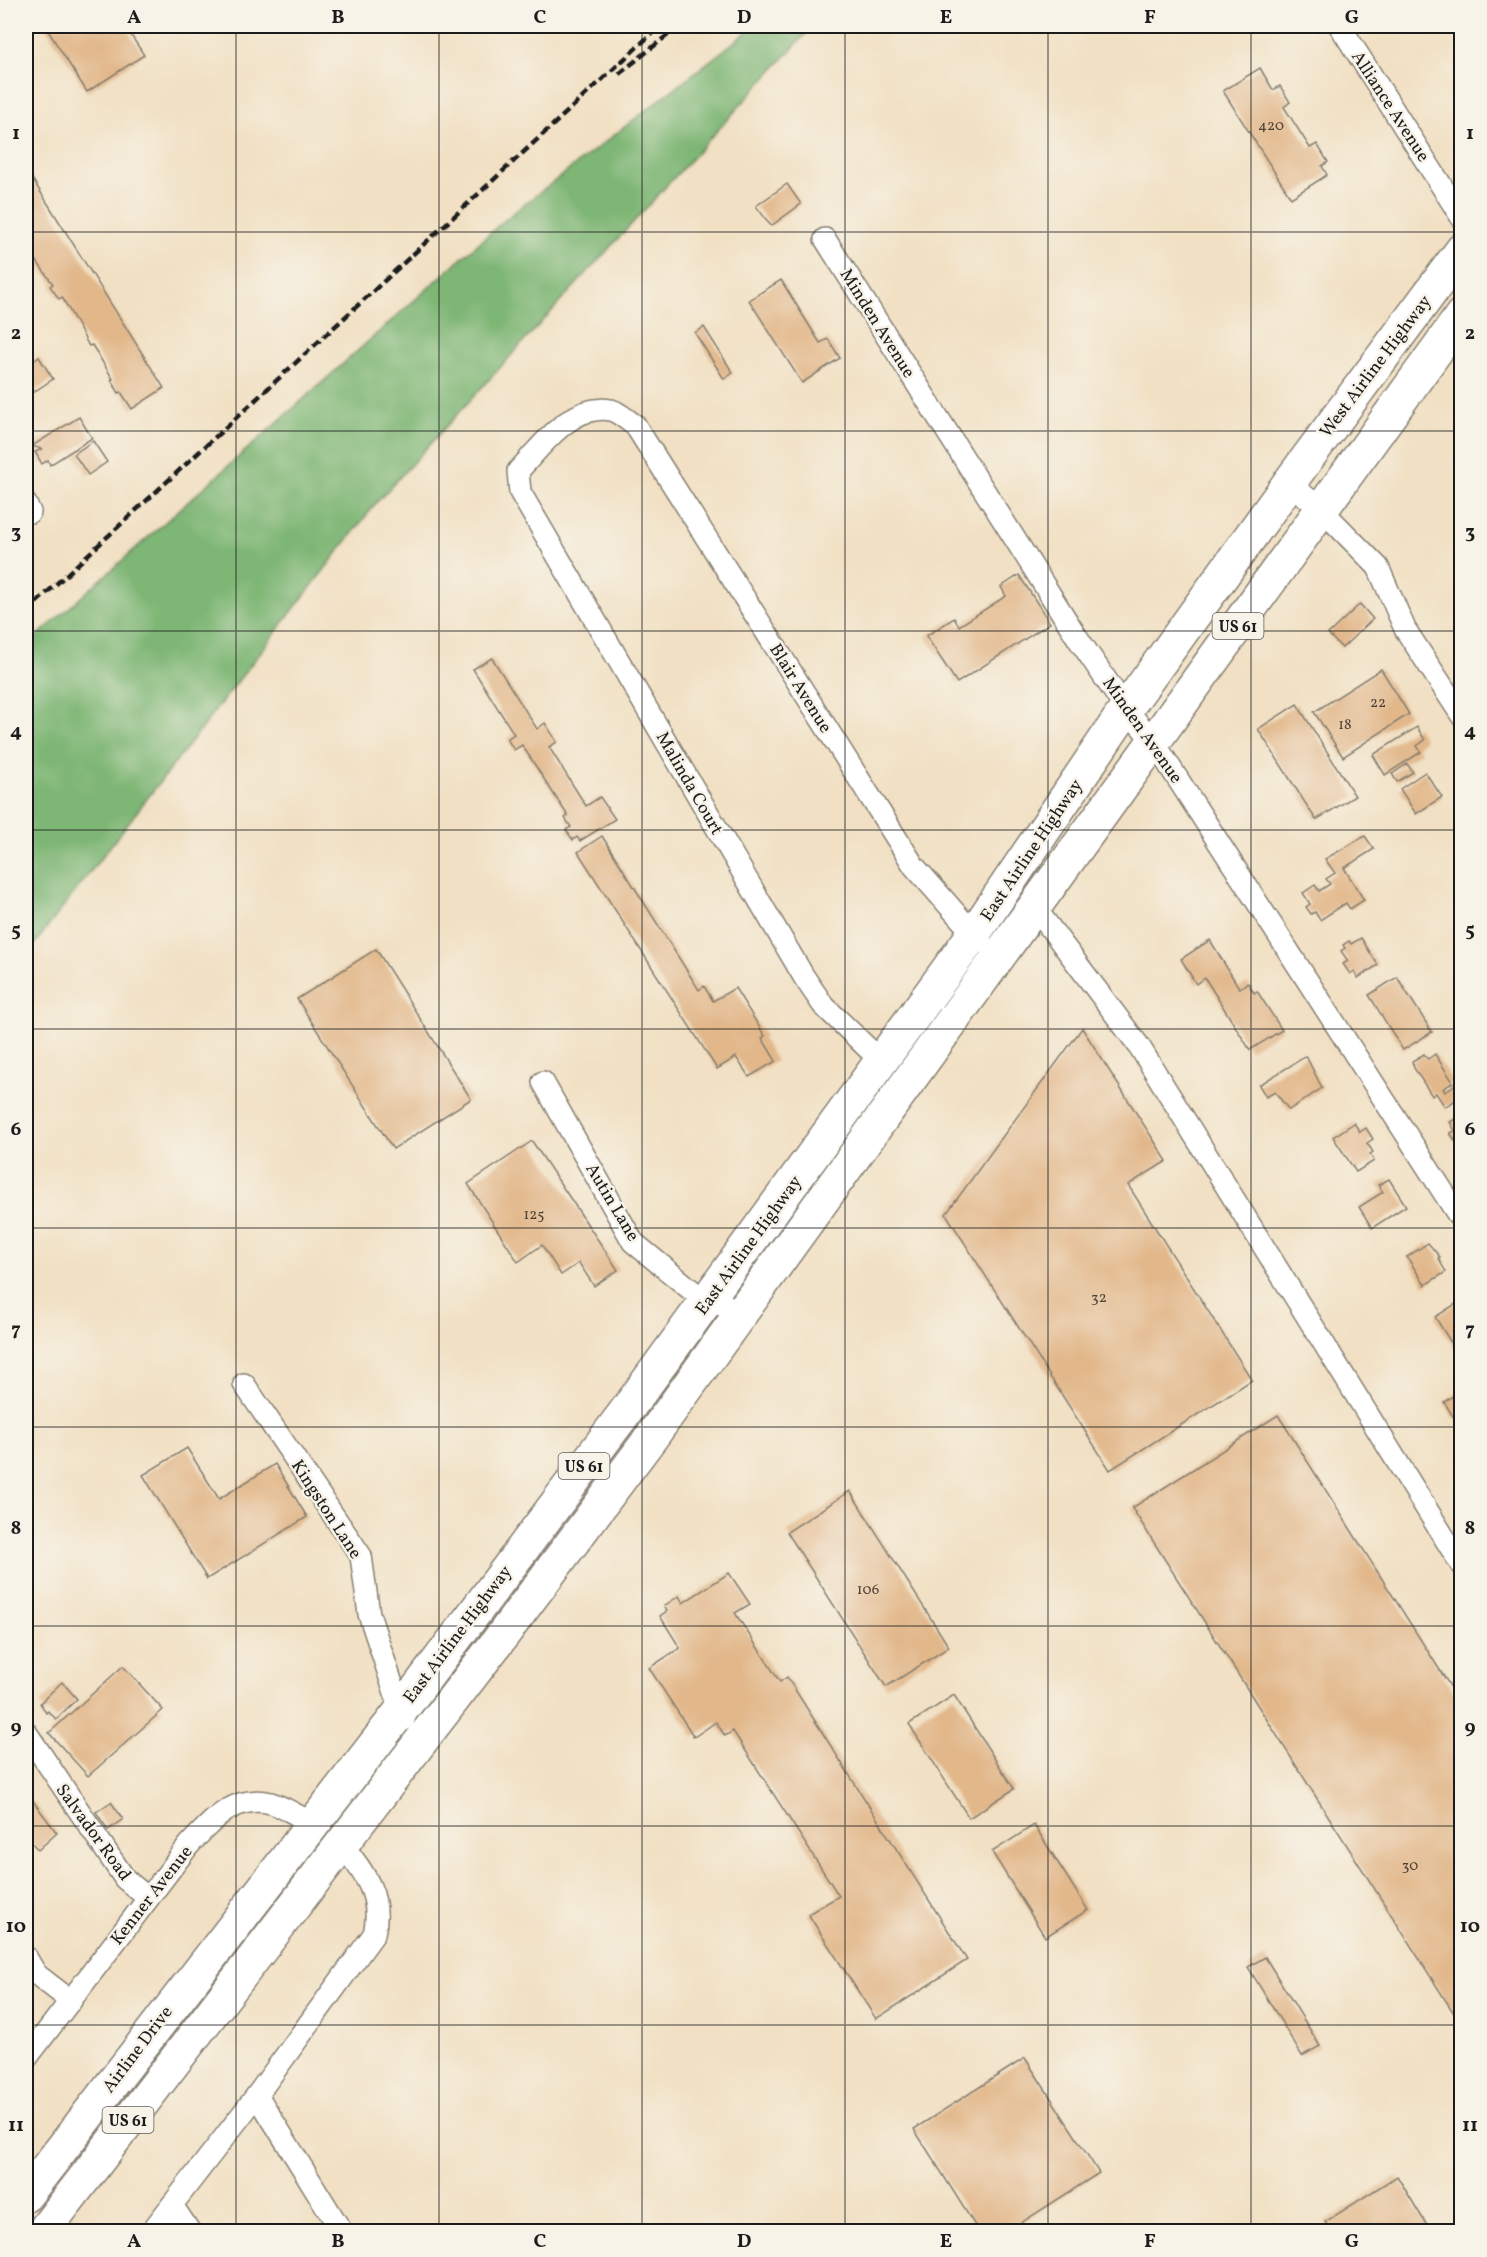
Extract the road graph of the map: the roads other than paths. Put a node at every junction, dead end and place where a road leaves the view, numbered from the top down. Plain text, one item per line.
1 (1340, 26) edge
2 (1461, 218) edge
3 (825, 239) dead end
4 (1461, 250) edge
5 (1461, 315) edge
6 (1288, 483) junction
7 (520, 488) joint
8 (1321, 509) junction
9 (1126, 709) junction
10 (1461, 716) edge
11 (1154, 742) junction
12 (1036, 909) junction
13 (973, 935) junction
14 (999, 959) junction
15 (882, 1062) junction
16 (543, 1082) dead end
17 (1461, 1221) edge
18 (706, 1302) junction
19 (743, 1309) junction
20 (244, 1384) dead end
21 (1461, 1566) edge
22 (400, 1712) junction
23 (26, 1732) edge
24 (417, 1746) junction
25 (313, 1824) junction
26 (342, 1844) junction
27 (148, 1898) junction
28 (31, 1965) edge
29 (183, 1989) joint
30 (70, 2001) junction
31 (213, 2008) joint
32 (26, 2059) edge
33 (257, 2095) junction
34 (26, 2195) edge
35 (172, 2205) junction
36 (43, 2232) edge
37 (151, 2232) edge
38 (190, 2232) edge
39 (342, 2232) edge

1 - 2 street, Alliance Avenue
3 - 9 street, Minden Avenue
4 - 6 highway, West Airline Highway / US 61
5 - 8 highway, US 61
6 - 8 street
6 - 9 highway, East Airline Highway / US 61
7 - 13 street, Blair Avenue
7 - 15 street, Malinda Court
8 - 10 street
8 - 11 highway, East Airline Highway / US 61
9 - 11 street, Minden Avenue
9 - 13 highway, East Airline Highway / US 61
11 - 12 highway, East Airline Highway / US 61
11 - 17 street, Minden Avenue
12 - 14 highway, East Airline Highway / US 61
12 - 21 street
13 - 14 street, Blair Avenue
13 - 15 highway, East Airline Highway / US 61
14 - 19 highway, East Airline Highway / US 61
15 - 18 highway, East Airline Highway / US 61
16 - 18 street, Autin Lane
18 - 19 street
18 - 22 highway, East Airline Highway / US 61
19 - 24 highway, East Airline Highway / US 61
20 - 22 street, Kingston Lane
22 - 24 street, Kingston Lane
22 - 25 highway, East Airline Highway / US 61
23 - 27 street, Salvador Road
24 - 26 highway, East Airline Highway / US 61
25 - 27 street, Kenner Avenue
25 - 29 highway, East Airline Highway / US 61
26 - 31 highway, East Airline Highway / US 61
26 - 33 street
27 - 30 street, Kenner Avenue
28 - 30 street
29 - 34 highway, Airline Drive / US 61
30 - 32 street, Kenner Avenue
31 - 36 highway, Airline Drive / US 61
33 - 35 street
33 - 39 street
35 - 37 street
35 - 38 street

